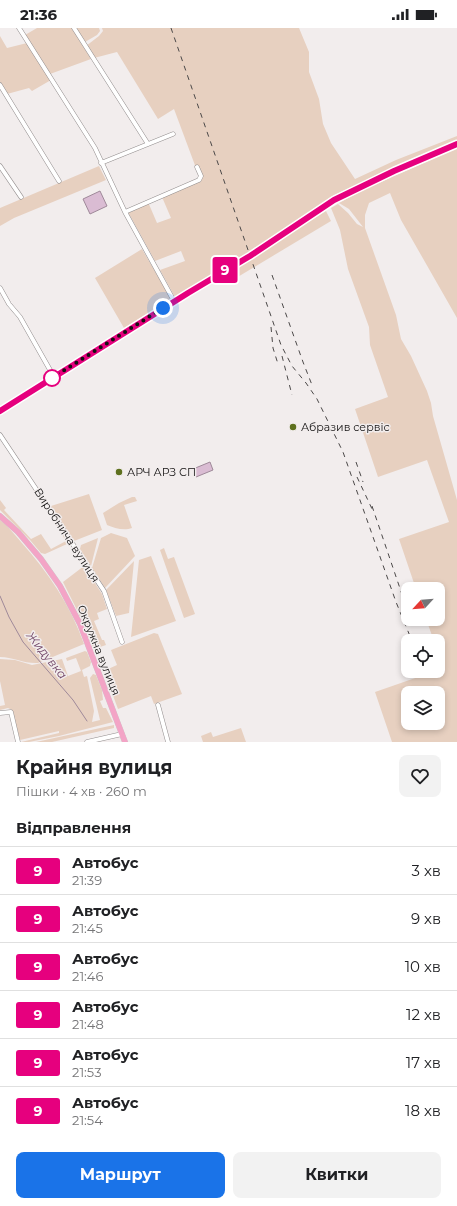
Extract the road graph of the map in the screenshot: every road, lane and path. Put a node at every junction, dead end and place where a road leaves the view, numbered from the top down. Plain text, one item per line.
1 (19, 28) edge
2 (74, 28) edge
3 (0, 85) edge
4 (173, 134) dead end
5 (148, 144) junction
6 (457, 144) edge
7 (101, 163) junction
8 (0, 166) edge
9 (197, 167) dead end
10 (59, 181) dead end
11 (21, 197) dead end
12 (125, 212) junction
13 (0, 288) edge
14 (174, 301) junction
15 (54, 377) junction
16 (0, 411) edge
17 (0, 435) edge
18 (0, 516) edge
19 (122, 642) dead end
20 (158, 705) dead end
21 (0, 713) edge
22 (122, 734) junction
23 (18, 742) edge
24 (86, 742) edge
25 (125, 742) edge
26 (168, 742) edge

1 - 7 street
2 - 5 street
3 - 10 street
4 - 5 street
5 - 7 street
6 - 14 street
7 - 12 street
8 - 11 street
9 - 12 street
12 - 14 street
13 - 15 street
14 - 15 street
15 - 16 street
17 - 19 street, Виробнича вулиця
18 - 22 main road, Окружна вулиця
20 - 26 street
21 - 23 street
22 - 24 street
22 - 25 main road, Окружна вулиця

